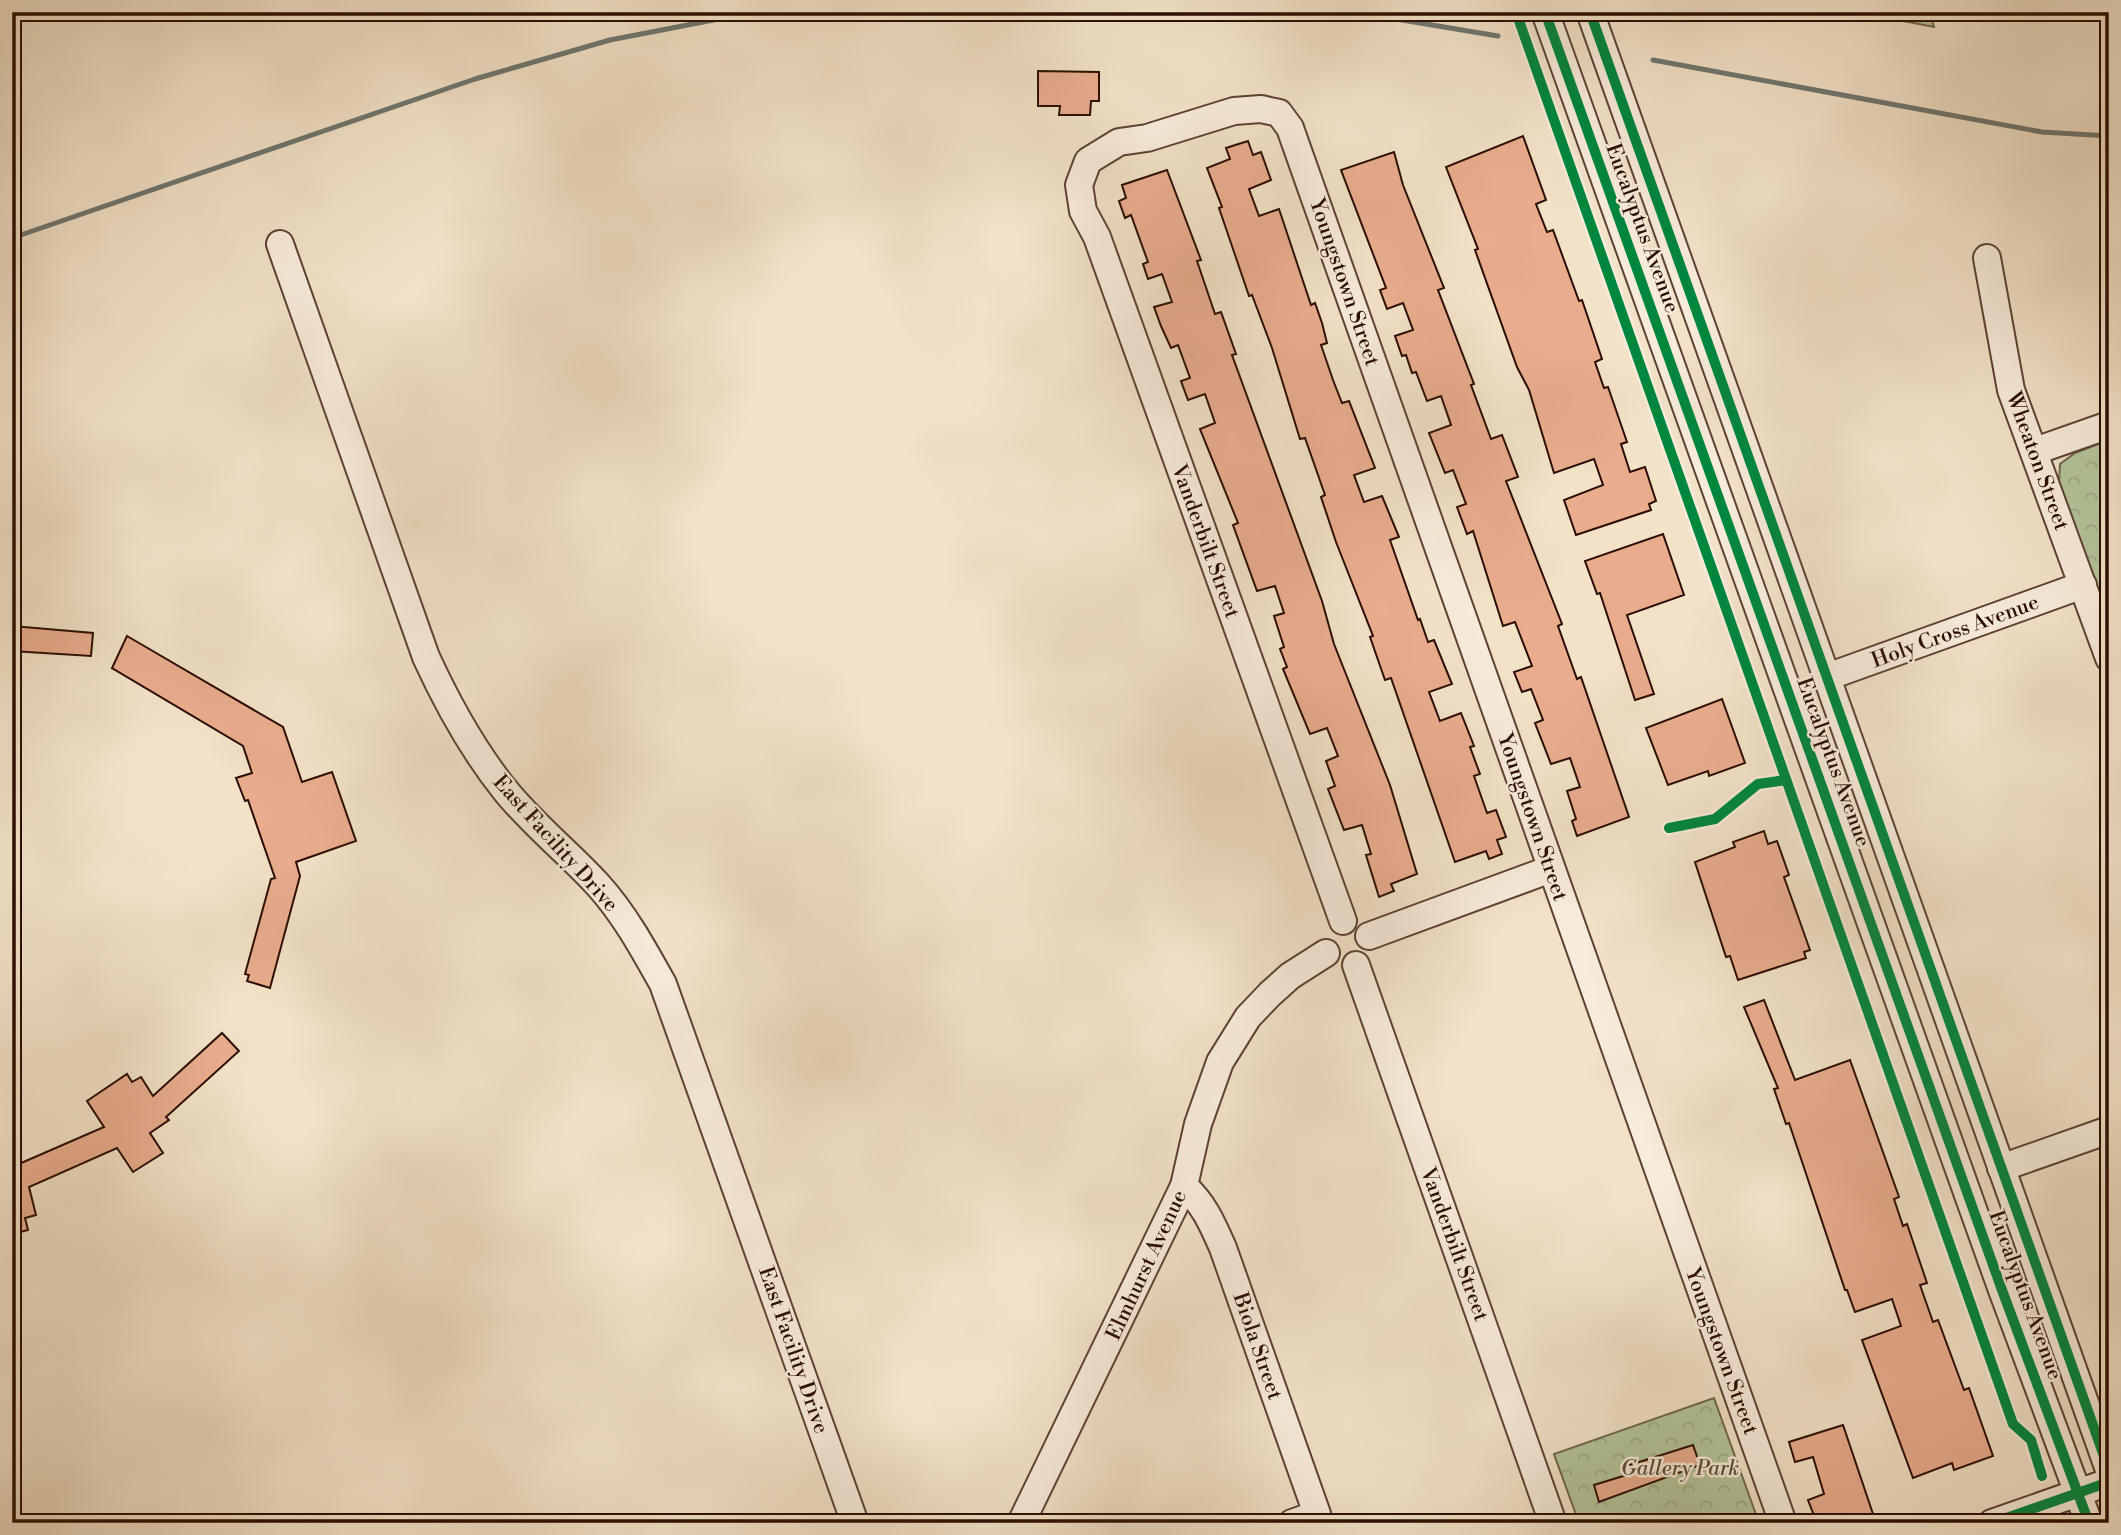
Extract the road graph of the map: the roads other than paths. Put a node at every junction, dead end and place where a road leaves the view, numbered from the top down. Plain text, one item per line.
1 (1545, 12) edge
2 (1590, 12) edge
3 (1088, 161) joint
4 (280, 244) dead end
5 (1986, 258) dead end
6 (2109, 425) edge
7 (2035, 451) junction
8 (2082, 586) junction
9 (2109, 658) edge
10 (1827, 677) junction
11 (1551, 869) junction
12 (1343, 921) junction
13 (1369, 936) junction
14 (1326, 953) junction
15 (1356, 965) junction
16 (2109, 1130) edge
17 (2001, 1168) junction
18 (1184, 1186) junction
19 (2109, 1471) edge
20 (2109, 1482) edge
21 (2079, 1492) junction
22 (855, 1523) edge
23 (1021, 1523) edge
24 (1292, 1523) edge
25 (1553, 1523) edge
26 (1783, 1523) edge
27 (1992, 1523) edge
28 (2089, 1523) edge

1 - 21 street, Eucalyptus Avenue
2 - 10 street, Eucalyptus Avenue
3 - 11 street, Youngstown Street
3 - 12 street, Vanderbilt Street
4 - 22 street, East Facility Drive
5 - 7 street, Wheaton Street
6 - 7 street
7 - 8 street, Wheaton Street
8 - 9 street, Wheaton Street
8 - 10 street, Holy Cross Avenue
10 - 17 street, Eucalyptus Avenue
11 - 13 street
11 - 26 street, Youngstown Street
12 - 13 street
12 - 14 street
13 - 15 street
14 - 15 street
14 - 18 street, Elmhurst Avenue
15 - 25 street, Vanderbilt Street
16 - 17 street
17 - 19 street, Eucalyptus Avenue
18 - 23 street, Elmhurst Avenue
18 - 24 street, Biola Street
20 - 21 street
21 - 27 street
21 - 28 street, Eucalyptus Avenue

